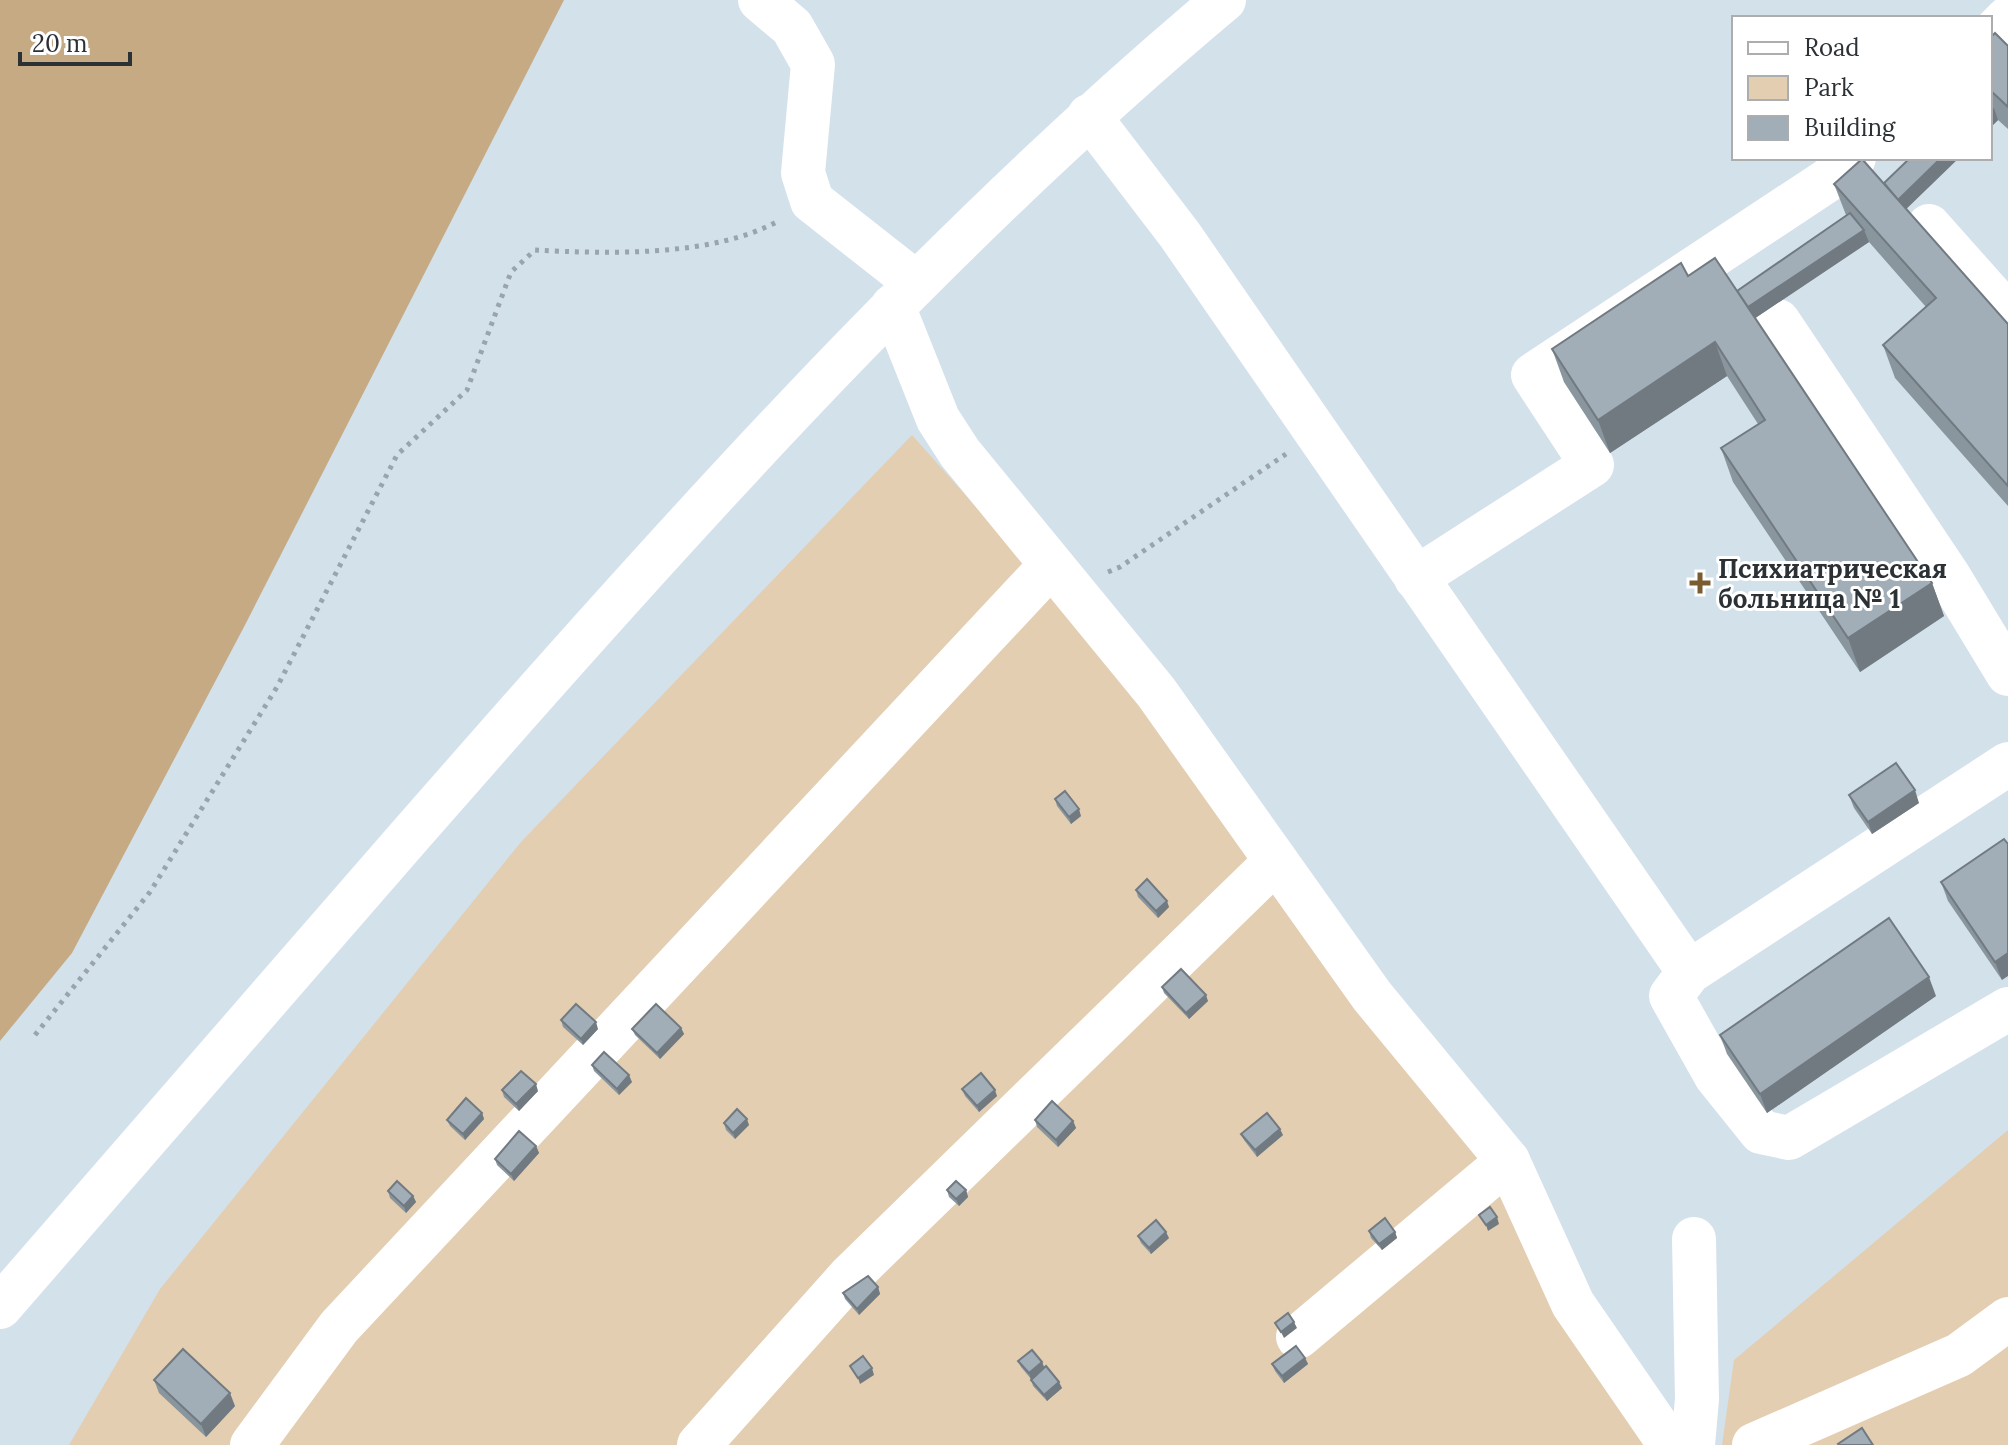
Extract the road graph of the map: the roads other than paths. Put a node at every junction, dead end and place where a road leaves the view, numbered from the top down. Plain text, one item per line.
1 (760, 0) edge
2 (1224, 0) edge
3 (2008, 18) edge
4 (1992, 34) edge
5 (1089, 116) junction
6 (1852, 160) edge
7 (1929, 226) dead end
8 (904, 294) junction
9 (2008, 315) edge
10 (1778, 321) dead end
11 (1060, 576) junction
12 (1416, 578) junction
13 (2008, 674) edge
14 (2008, 764) edge
15 (1276, 861) junction
16 (1689, 972) junction
17 (2008, 1009) edge
18 (1508, 1161) junction
19 (1694, 1239) dead end
20 (0, 1307) edge
21 (2008, 1319) edge
22 (1298, 1337) dead end
23 (252, 1445) edge
24 (699, 1445) edge
25 (1670, 1445) edge
26 (1693, 1445) edge
27 (1754, 1445) edge

1 - 8 street
2 - 5 street
3 - 4 street
5 - 8 street
5 - 12 street
6 - 12 street
7 - 9 street
8 - 11 street
8 - 20 street
10 - 13 street
11 - 15 street
11 - 23 street
12 - 16 street
14 - 16 street
15 - 18 street
15 - 24 street
16 - 17 street
18 - 22 street
18 - 25 street
19 - 26 street
21 - 27 street

